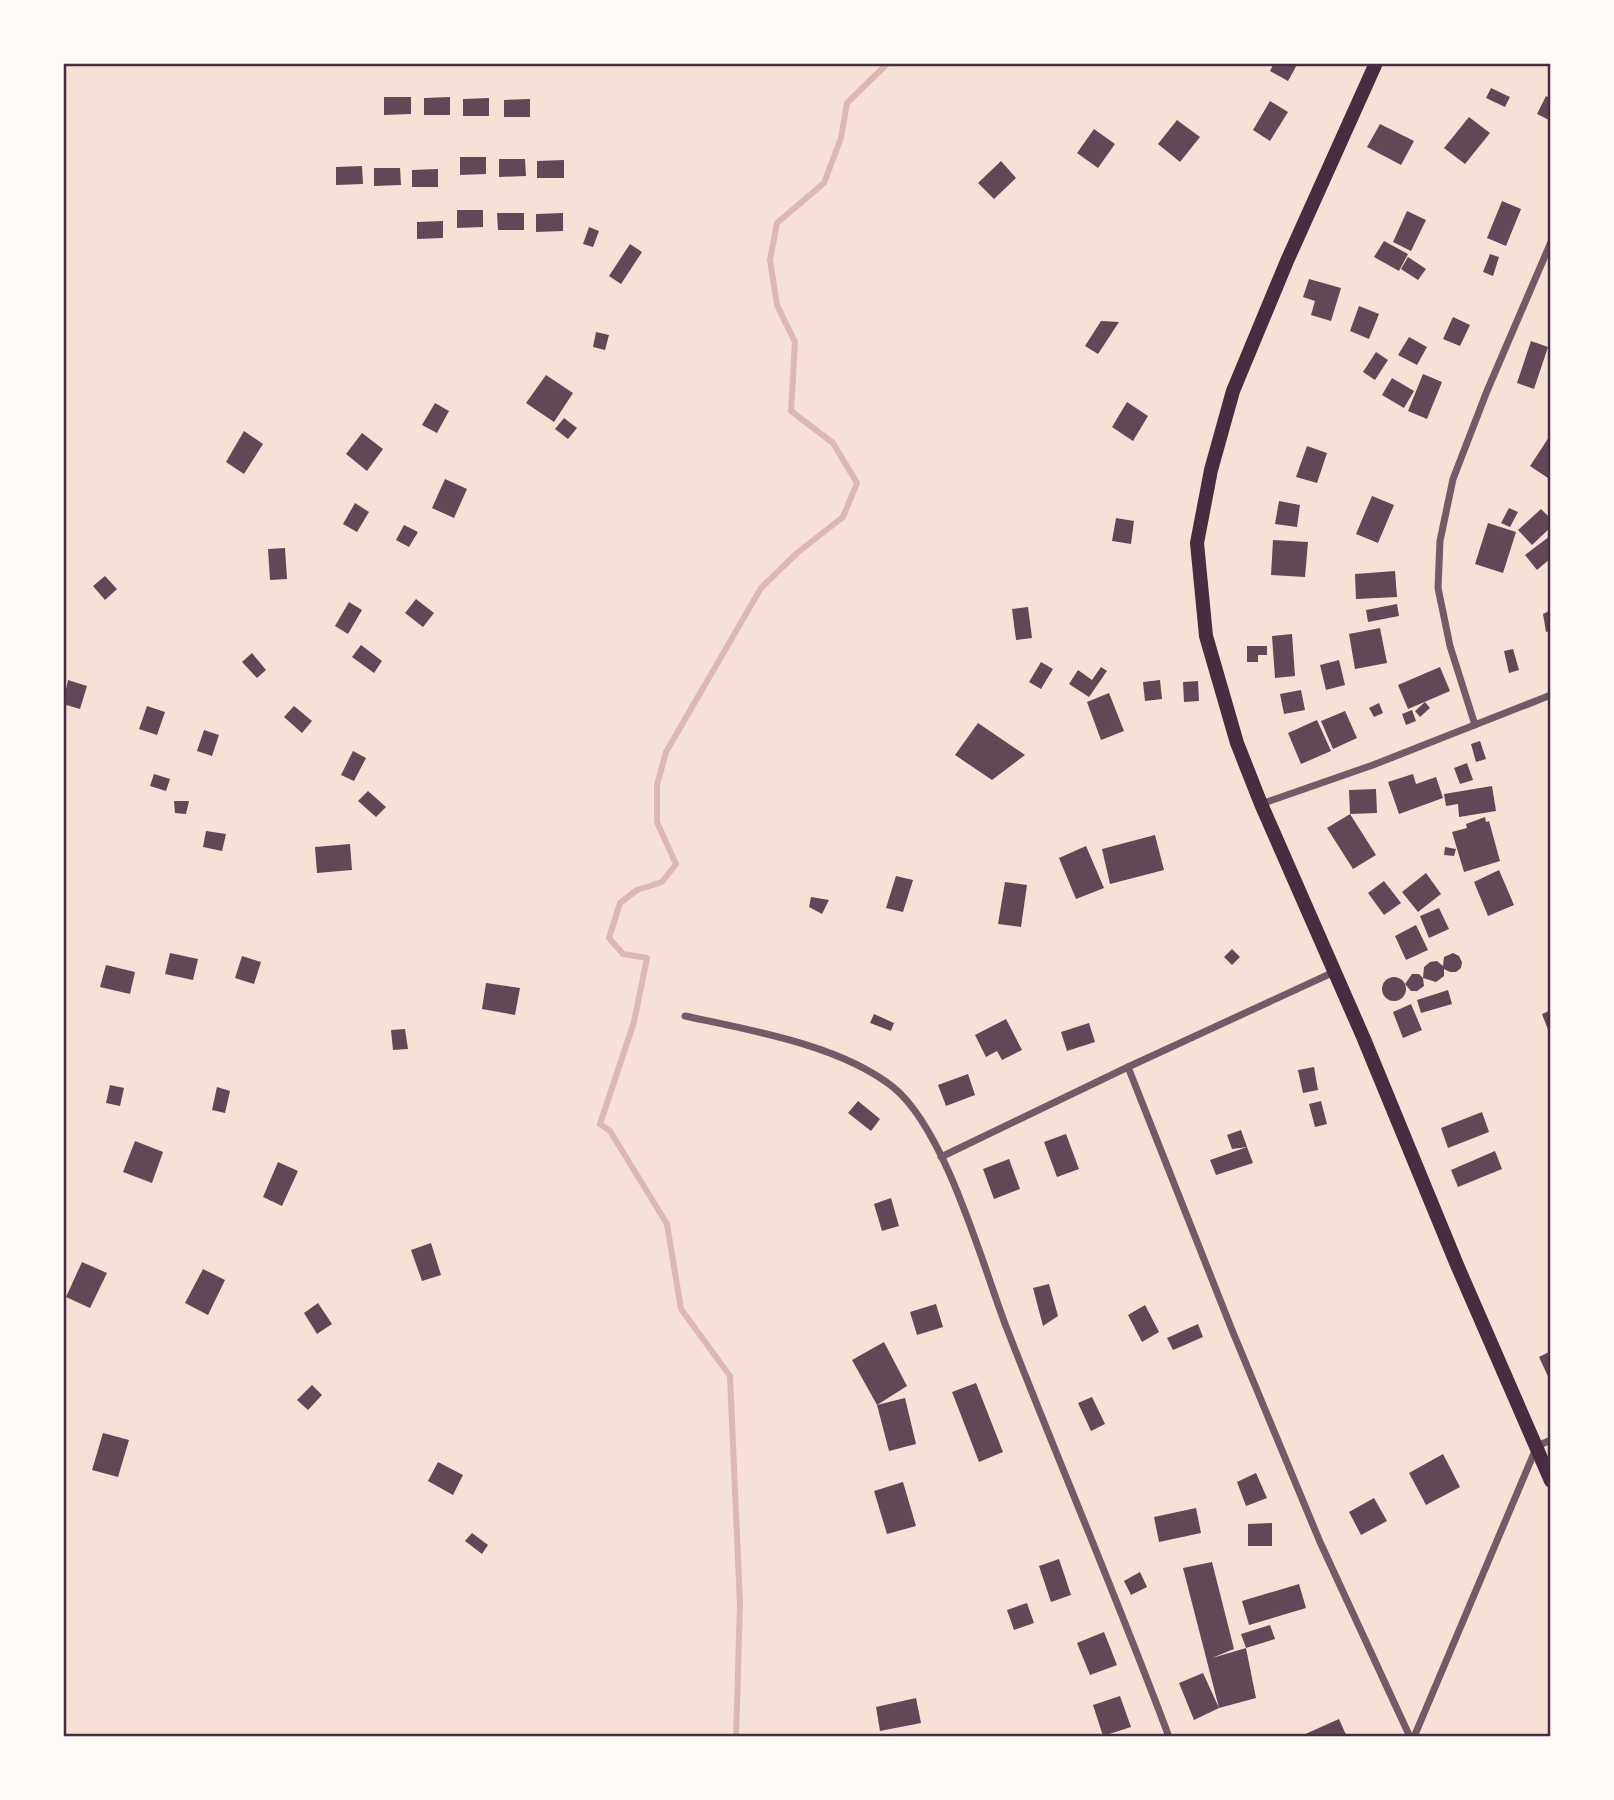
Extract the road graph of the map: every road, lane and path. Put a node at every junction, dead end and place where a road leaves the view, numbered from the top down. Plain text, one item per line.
1 (1376, 63) edge
2 (1551, 242) edge
3 (1551, 695) edge
4 (1475, 725) junction
5 (1261, 804) junction
6 (1335, 972) junction
7 (685, 1016) dead end
8 (1128, 1067) junction
9 (941, 1157) junction
10 (1551, 1440) edge
11 (1537, 1446) junction
12 (1551, 1481) edge
13 (1169, 1737) edge
14 (1412, 1737) edge

1 - 5 main road
2 - 4 street
3 - 4 street
4 - 5 street
5 - 6 main road
6 - 8 street
6 - 11 main road
7 - 9 street
8 - 9 street
8 - 14 street
9 - 13 street
10 - 11 street
11 - 12 main road
11 - 14 street

